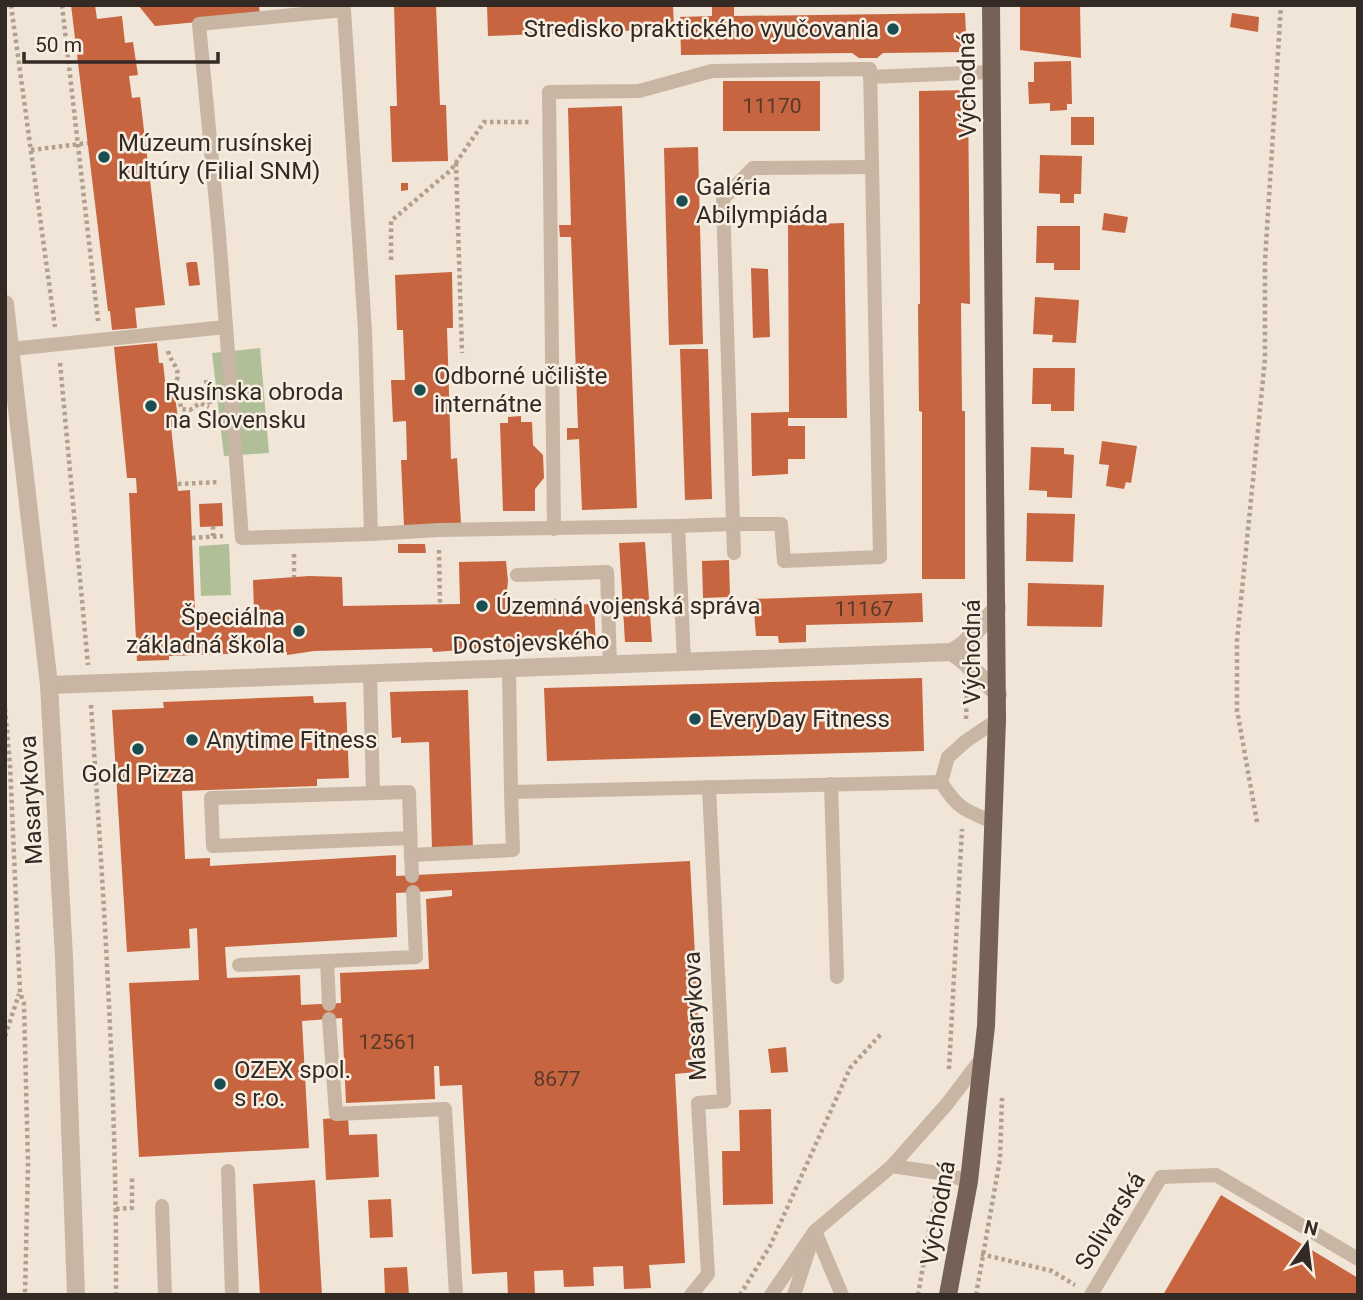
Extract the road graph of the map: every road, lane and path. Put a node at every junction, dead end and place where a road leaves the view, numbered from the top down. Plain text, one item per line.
1 (10, 5) edge
2 (62, 5) edge
3 (991, 5) edge
4 (1281, 5) edge
5 (346, 7) edge
6 (991, 72) junction
7 (870, 77) junction
8 (550, 122) junction
9 (88, 143) dead end
10 (78, 144) junction
11 (31, 150) junction
12 (456, 163) junction
13 (872, 167) junction
14 (391, 260) dead end
15 (5, 304) edge
16 (226, 327) junction
17 (100, 340) junction
18 (58, 344) junction
19 (175, 347) dead end
20 (462, 353) dead end
21 (10, 360) edge
22 (209, 407) dead end
23 (237, 482) junction
24 (178, 484) dead end
25 (733, 524) junction
26 (213, 526) dead end
27 (678, 526) junction
28 (554, 529) junction
29 (439, 530) junction
30 (242, 534) junction
31 (371, 534) junction
32 (213, 536) junction
33 (192, 538) dead end
34 (734, 553) dead end
35 (517, 575) dead end
36 (440, 605) dead end
37 (997, 607) junction
38 (958, 657) junction
39 (684, 662) junction
40 (610, 665) junction
41 (509, 668) junction
42 (370, 674) junction
43 (90, 684) junction
44 (49, 685) junction
45 (998, 694) junction
46 (5, 709) edge
47 (997, 720) junction
48 (966, 741) junction
49 (941, 782) junction
50 (831, 785) junction
51 (709, 788) junction
52 (511, 792) junction
53 (373, 793) junction
54 (963, 809) junction
55 (993, 822) junction
56 (1257, 822) dead end
57 (410, 838) junction
58 (411, 855) junction
59 (412, 876) dead end
60 (413, 892) dead end
61 (327, 961) junction
62 (239, 965) dead end
63 (837, 977) dead end
64 (20, 992) junction
65 (329, 1004) dead end
66 (330, 1019) dead end
67 (881, 1034) dead end
68 (5, 1036) edge
69 (983, 1057) junction
70 (947, 1104) junction
71 (892, 1166) junction
72 (228, 1171) dead end
73 (939, 1173) junction
74 (132, 1177) dead end
75 (969, 1181) junction
76 (162, 1206) dead end
77 (116, 1209) junction
78 (815, 1231) junction
79 (957, 1247) junction
80 (1358, 1259) edge
81 (72, 1292) edge
82 (1086, 1292) edge
83 (25, 1295) edge
84 (116, 1295) edge
85 (165, 1295) edge
86 (232, 1295) edge
87 (456, 1295) edge
88 (691, 1295) edge
89 (740, 1295) edge
90 (771, 1295) edge
91 (794, 1295) edge
92 (842, 1295) edge
93 (918, 1295) edge
94 (948, 1295) edge

1 - 11 path
2 - 10 path
3 - 6 main road, Východná
4 - 56 path
5 - 16 lane
5 - 31 lane
6 - 7 lane
6 - 37 main road, Východná
7 - 8 lane
7 - 13 lane
8 - 12 path
8 - 28 lane
9 - 10 path
10 - 11 path
10 - 17 path
11 - 18 path
12 - 14 path
12 - 20 path
13 - 25 lane
13 - 25 lane
15 - 21 street, Masarykova
16 - 17 lane
16 - 23 lane
17 - 18 lane
18 - 21 lane
18 - 43 path
19 - 22 path
21 - 44 street, Masarykova
23 - 24 path
23 - 30 lane
25 - 27 lane
25 - 34 lane
26 - 32 path
27 - 28 lane
27 - 39 lane
28 - 29 lane
29 - 31 lane
29 - 36 path
30 - 31 lane
30 - 32 path
32 - 33 path
35 - 40 lane
37 - 38 street
37 - 45 main road, Východná
38 - 39 street, Dostojevského
38 - 45 street
38 - 48 path
39 - 40 street, Dostojevského
40 - 41 street, Dostojevského
41 - 42 street, Dostojevského
41 - 52 lane
42 - 43 street, Dostojevského
42 - 53 lane
43 - 44 street, Dostojevského
43 - 77 path
44 - 81 street, Masarykova
45 - 47 main road, Východná
46 - 64 path
47 - 48 lane
47 - 55 main road, Východná
48 - 49 lane
49 - 50 lane
49 - 54 lane
50 - 51 lane
50 - 63 lane
51 - 52 lane
51 - 88 lane, Masarykova
52 - 58 lane
53 - 57 lane
53 - 57 lane
54 - 55 lane
54 - 70 path
55 - 69 main road, Východná
57 - 58 lane
58 - 59 lane
60 - 61 lane
61 - 62 lane
61 - 65 lane
64 - 68 path
64 - 83 path
66 - 87 lane
67 - 89 path
69 - 70 lane
69 - 75 main road, Východná
70 - 71 lane
71 - 73 lane
71 - 78 lane
72 - 86 lane
73 - 75 lane
73 - 93 path
74 - 77 path
75 - 79 main road, Východná
76 - 85 lane
77 - 84 path
78 - 90 lane
78 - 91 lane
78 - 92 lane
79 - 82 path
79 - 94 main road, Východná
80 - 82 lane, Solivarská

